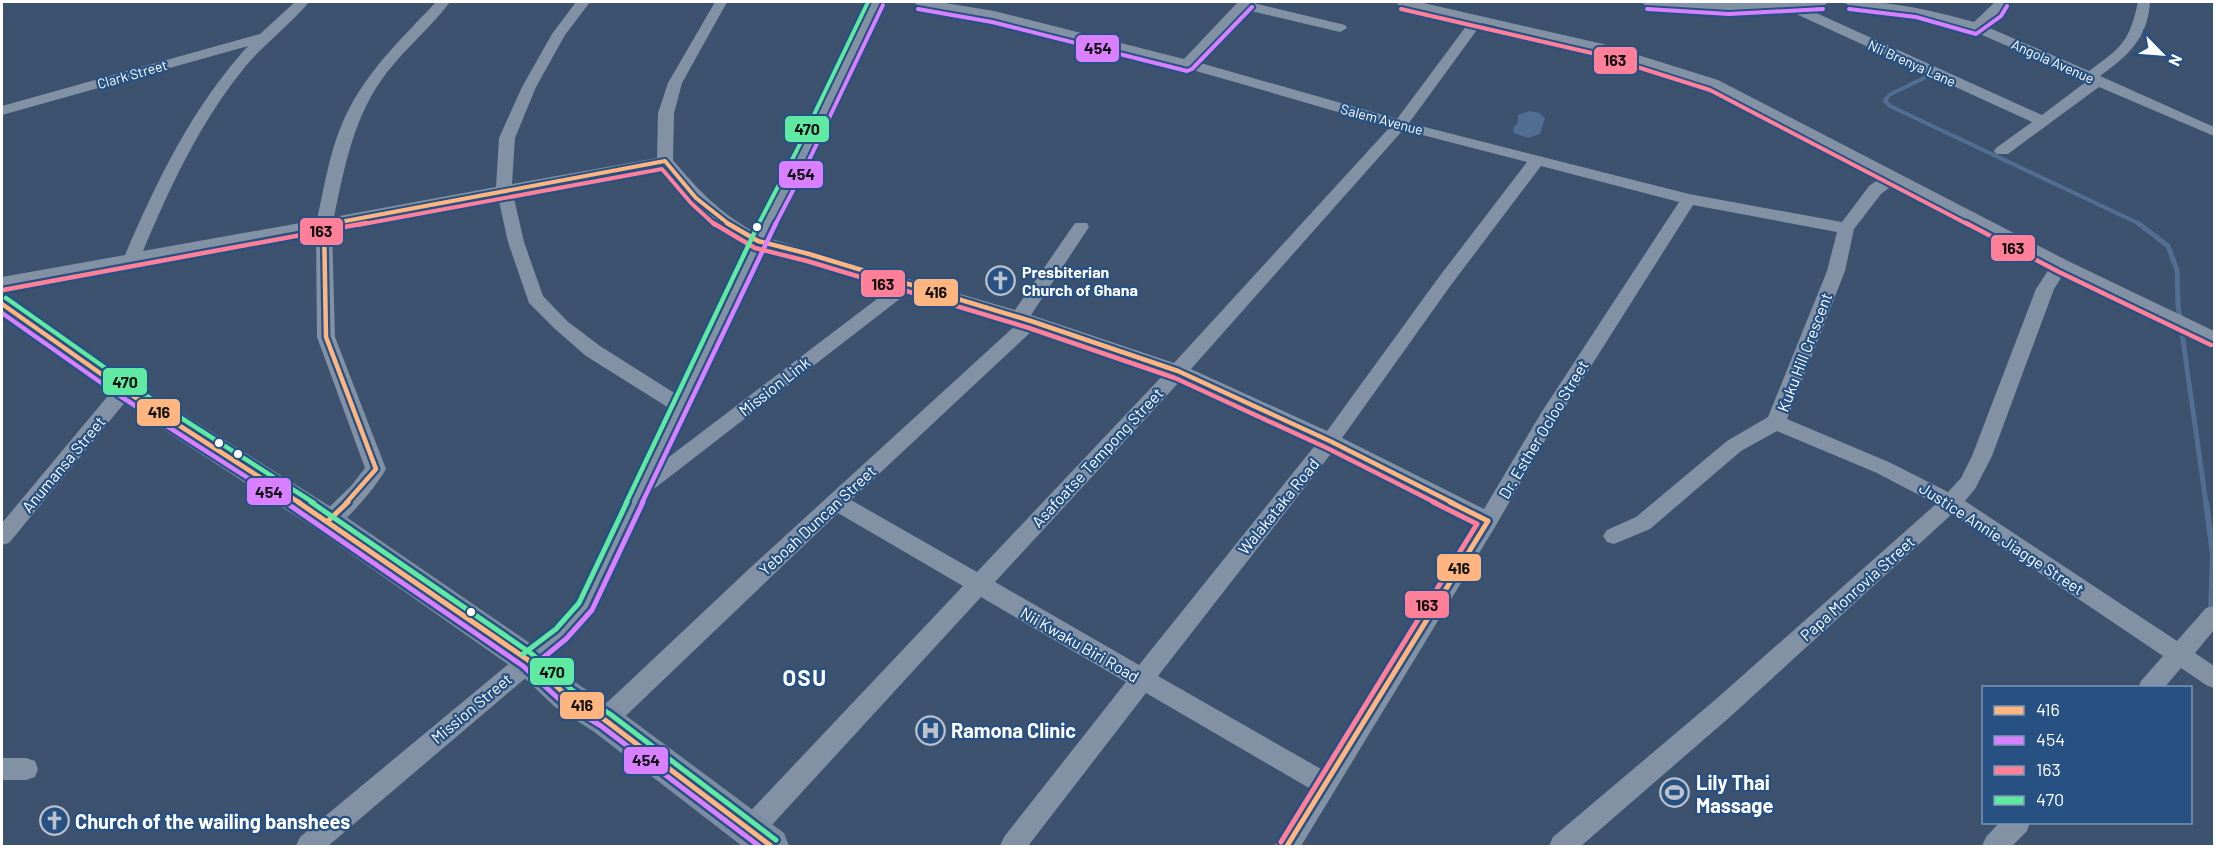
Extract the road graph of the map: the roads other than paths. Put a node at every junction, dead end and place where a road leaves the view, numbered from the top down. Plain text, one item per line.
1 (302, 2) edge
2 (443, 2) edge
3 (583, 2) edge
4 (721, 2) edge
5 (876, 2) edge
6 (919, 2) edge
7 (1403, 2) edge
8 (1647, 2) edge
9 (1823, 2) edge
10 (1850, 2) edge
11 (2001, 2) edge
12 (2144, 2) edge
13 (1245, 3) edge
14 (1783, 3) junction
15 (1728, 4) edge
16 (1479, 18) junction
17 (1976, 27) junction
18 (1340, 28) dead end
19 (263, 37) junction
20 (1187, 64) junction
21 (2094, 79) junction
22 (2, 111) edge
23 (2043, 121) junction
24 (1400, 125) junction
25 (2213, 129) edge
26 (2002, 151) dead end
27 (666, 160) junction
28 (1537, 160) junction
29 (1894, 176) junction
30 (504, 189) junction
31 (1689, 199) junction
32 (324, 224) junction
33 (1081, 227) dead end
34 (1846, 228) junction
35 (758, 241) junction
36 (131, 260) junction
37 (2062, 265) junction
38 (2, 283) edge
39 (906, 285) junction
40 (2, 304) edge
41 (1025, 319) junction
42 (2214, 338) edge
43 (1178, 371) junction
44 (124, 390) junction
45 (682, 406) junction
46 (1776, 422) junction
47 (1330, 441) junction
48 (642, 488) junction
49 (837, 502) junction
50 (1951, 503) junction
51 (328, 521) junction
52 (1488, 521) junction
53 (1614, 536) dead end
54 (2, 537) edge
55 (977, 585) junction
56 (2214, 615) edge
57 (2179, 655) junction
58 (528, 660) junction
59 (2214, 678) edge
60 (1143, 680) junction
61 (2150, 686) edge
62 (604, 720) junction
63 (2, 769) edge
64 (26, 769) dead end
65 (1324, 784) junction
66 (2016, 824) edge
67 (760, 838) edge
68 (309, 846) edge
69 (1013, 846) edge
70 (1287, 846) edge
71 (1562, 846) edge
72 (1995, 846) edge

1 - 19 street
2 - 32 street
3 - 30 street
4 - 27 street
5 - 35 street, Mission Street
6 - 20 street, Salem Avenue
7 - 16 street
8 - 15 street
9 - 14 street
10 - 17 street, Angola Avenue
11 - 17 street
12 - 21 street
13 - 18 street
13 - 20 street
14 - 15 street
14 - 23 street, Nii Brenya Lane
16 - 24 street, Asafoatse Tempong Street
16 - 29 street
17 - 21 street, Angola Avenue
19 - 22 street, Clark Street
19 - 36 street
20 - 24 street, Salem Avenue
21 - 23 street
21 - 25 street, Angola Avenue
23 - 26 street
24 - 28 street, Salem Avenue
24 - 43 street, Asafoatse Tempong Street
27 - 30 street
27 - 35 street
28 - 31 street, Salem Avenue
28 - 47 street, Walakataka Road
29 - 34 street, Kuku Hill Crescent
29 - 37 street
30 - 32 street
30 - 45 street
31 - 34 street, Salem Avenue
31 - 52 street, Dr. Esther Ocloo Street
32 - 36 street
32 - 51 street
33 - 41 street, Yeboah Duncan Street
34 - 46 street, Kuku Hill Crescent
35 - 39 street
35 - 45 street, Mission Street
36 - 38 street
37 - 42 street
37 - 50 street, Papa Monrovia Street
39 - 41 street
39 - 48 street, Mission Link
40 - 44 main road
41 - 43 street
41 - 49 street, Yeboah Duncan Street
43 - 47 street
43 - 55 street, Asafoatse Tempong Street
44 - 51 main road
44 - 54 street, Anumansa Street
45 - 48 street, Mission Street
46 - 50 street, Justice Annie Jiagge Street
46 - 53 street, Kuku Hill Crescent
47 - 52 street
47 - 60 street, Walakataka Road
48 - 58 street, Mission Street
49 - 55 street, Nii Kwaku Biri Road
49 - 62 street, Yeboah Duncan Street
50 - 57 street, Justice Annie Jiagge Street
50 - 71 street, Papa Monrovia Street
51 - 58 main road
52 - 65 street, Dr. Esther Ocloo Street
55 - 60 street, Nii Kwaku Biri Road
55 - 67 street, Asafoatse Tempong Street
56 - 57 street
57 - 59 street, Justice Annie Jiagge Street
57 - 61 street
58 - 62 main road
58 - 68 street, Mission Street
60 - 65 street, Nii Kwaku Biri Road
60 - 69 street, Walakataka Road
62 - 67 main road
63 - 64 street
65 - 70 street, Dr. Esther Ocloo Street
66 - 72 street

